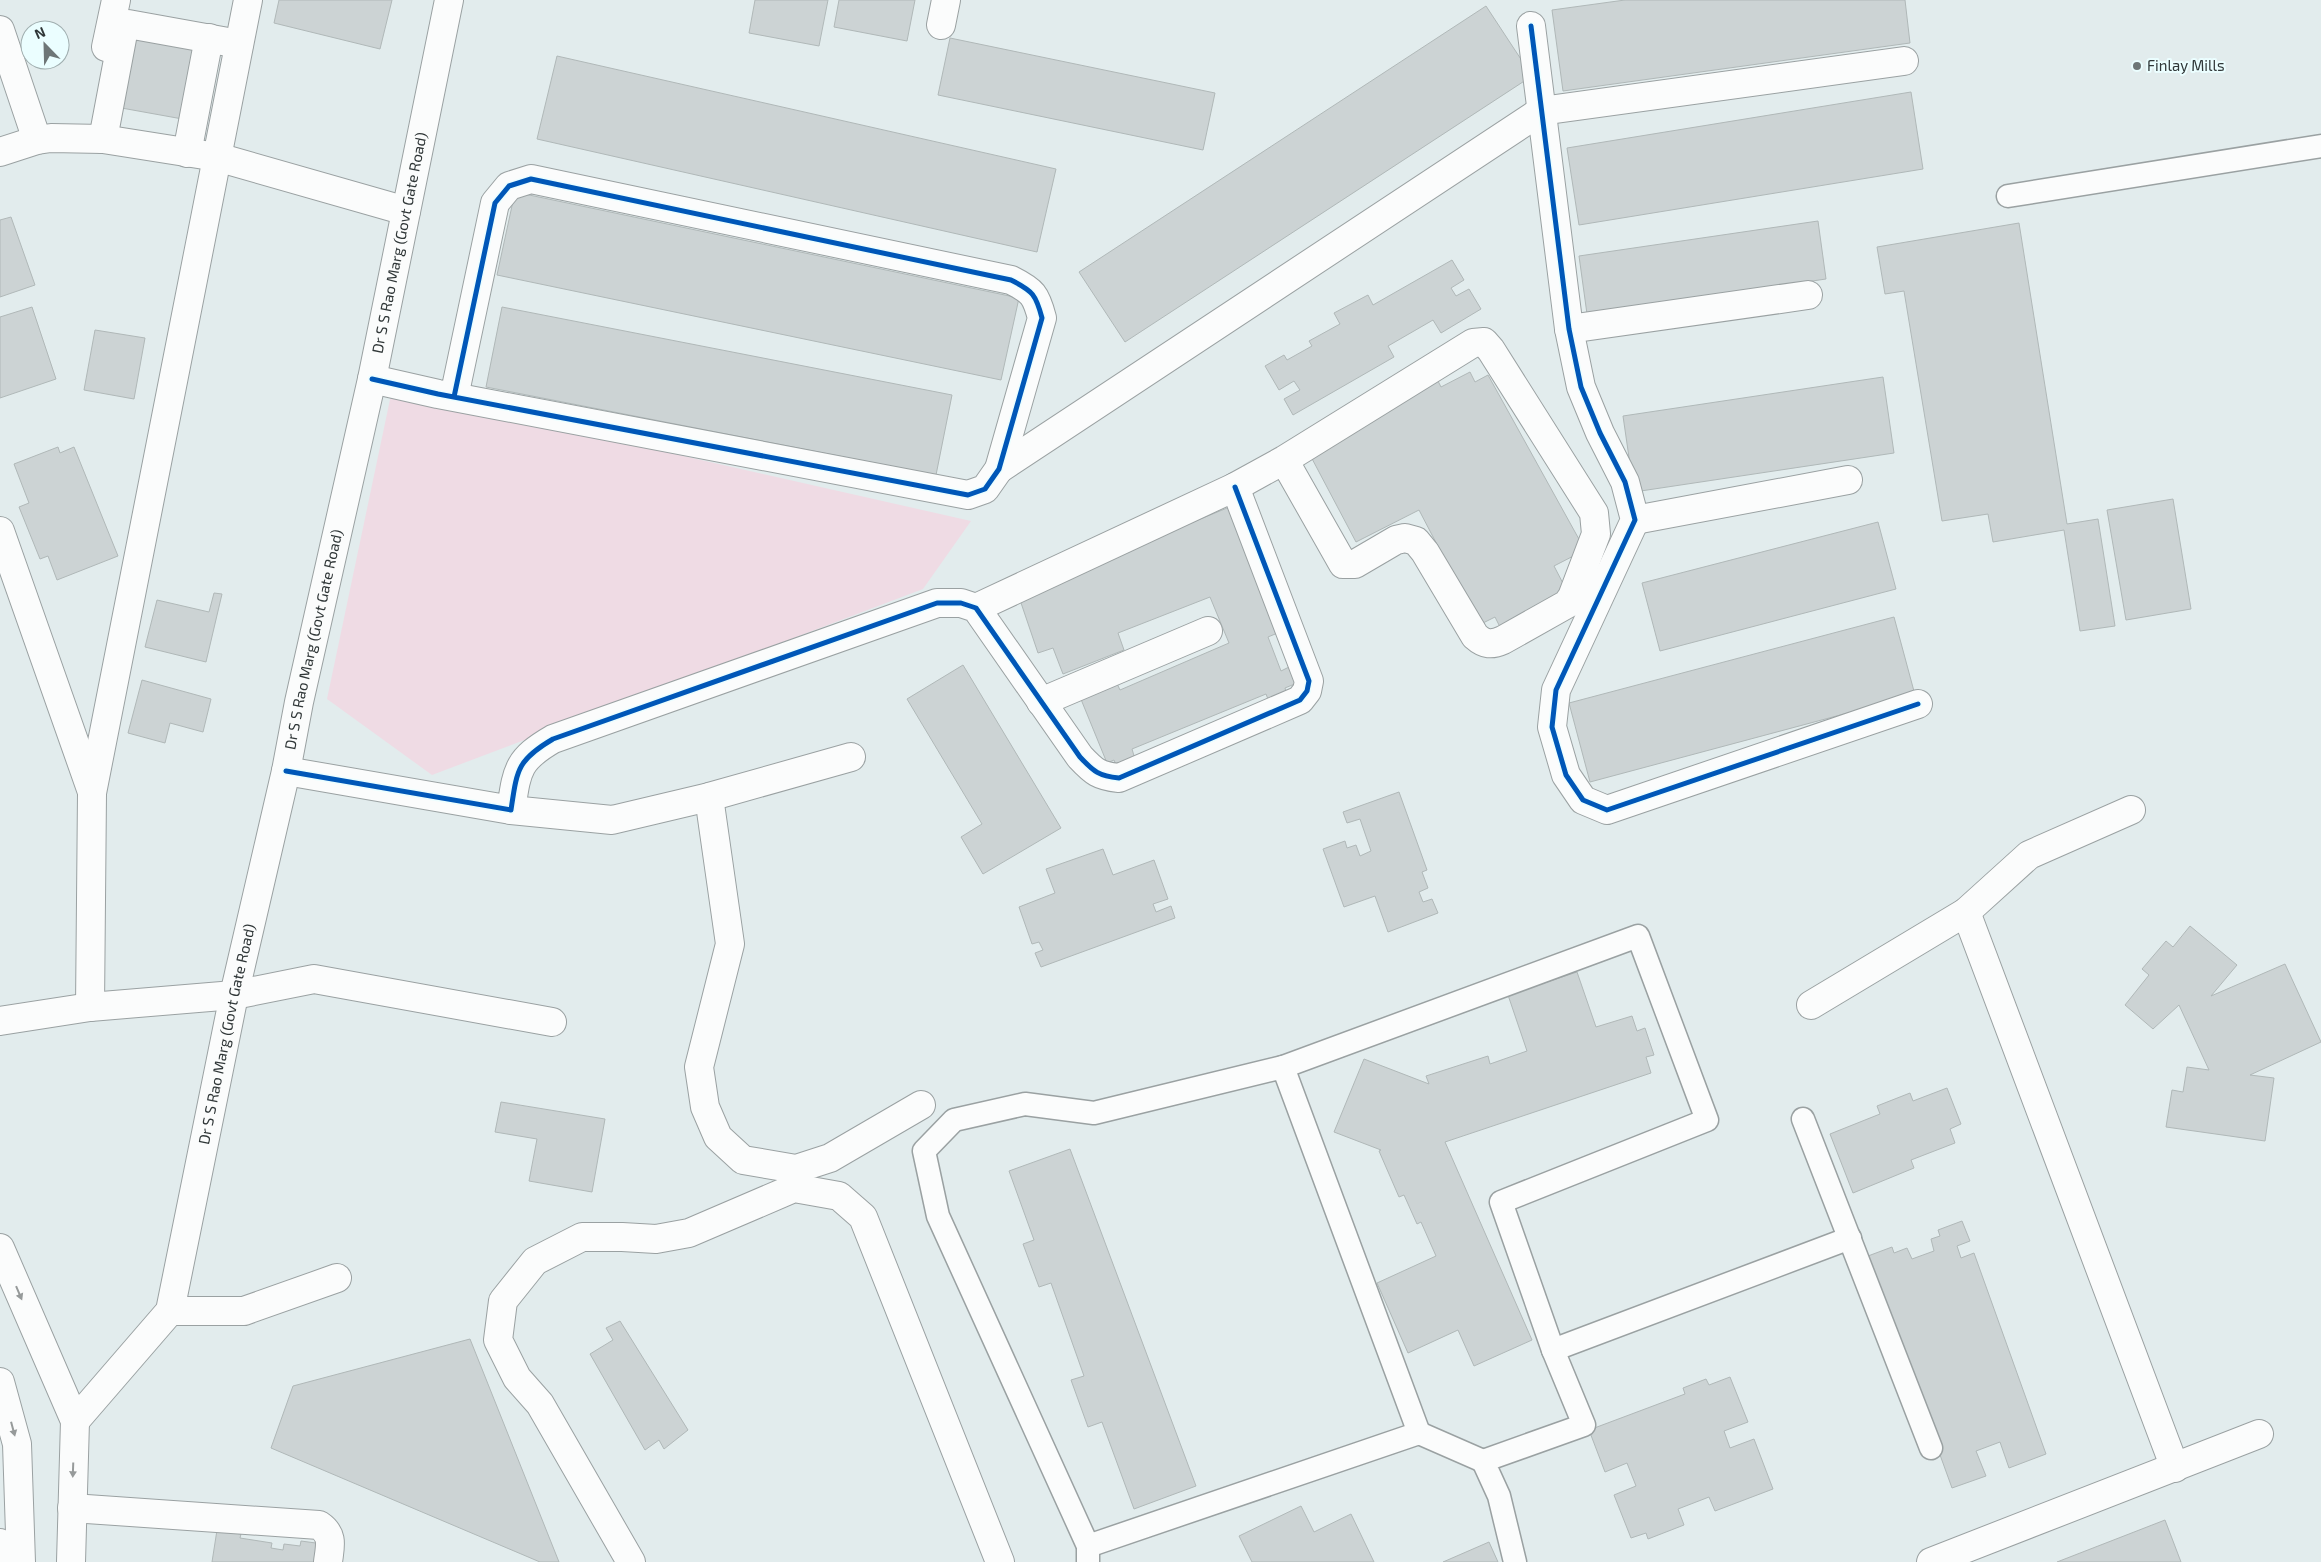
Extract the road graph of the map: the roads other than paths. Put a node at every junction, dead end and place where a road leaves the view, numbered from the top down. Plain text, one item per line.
1 (116, 0) edge
2 (248, 0) edge
3 (449, 0) edge
4 (1531, 26) dead end
5 (0, 30) edge
6 (209, 38) junction
7 (239, 44) junction
8 (1904, 61) dead end
9 (1541, 111) junction
10 (94, 138) junction
11 (37, 140) junction
12 (2321, 146) edge
13 (0, 152) edge
14 (187, 153) junction
15 (217, 157) junction
16 (2008, 196) dead end
17 (406, 210) junction
18 (1808, 295) dead end
19 (1569, 329) junction
20 (372, 379) junction
21 (454, 397) junction
22 (1284, 460) junction
23 (999, 469) junction
24 (1848, 480) dead end
25 (1235, 487) junction
26 (1635, 520) junction
27 (0, 531) edge
28 (976, 608) junction
29 (1208, 632) dead end
30 (1041, 702) junction
31 (1918, 704) dead end
32 (851, 757) dead end
33 (286, 771) junction
34 (92, 793) junction
35 (709, 796) junction
36 (512, 810) junction
37 (2131, 810) dead end
38 (1966, 912) junction
39 (234, 995) junction
40 (1811, 1005) dead end
41 (90, 1006) junction
42 (0, 1020) edge
43 (552, 1022) dead end
44 (1283, 1067) junction
45 (921, 1105) dead end
46 (1803, 1119) dead end
47 (1850, 1238) junction
48 (0, 1248) edge
49 (336, 1278) dead end
50 (170, 1312) junction
51 (1554, 1350) junction
52 (0, 1382) edge
53 (75, 1421) junction
54 (1420, 1433) junction
55 (2259, 1434) dead end
56 (1931, 1448) dead end
57 (1483, 1461) junction
58 (2174, 1468) junction
59 (72, 1508) junction
60 (0, 1543) edge
61 (1088, 1554) edge
62 (1, 1562) edge
63 (21, 1562) edge
64 (71, 1562) edge
65 (328, 1562) edge
66 (631, 1562) edge
67 (1000, 1562) edge
68 (1515, 1562) edge
69 (1931, 1562) edge

1 - 10 main road
2 - 7 main road
3 - 17 main road, Dr S S Rao Marg (Govt Gate Road)
4 - 9 main road
5 - 11 main road
6 - 7 main road
6 - 10 main road
6 - 14 main road
7 - 15 main road
8 - 9 main road
9 - 19 main road
9 - 23 main road
10 - 11 main road
10 - 14 main road
11 - 13 main road
12 - 16 lane
14 - 15 main road
15 - 17 main road
15 - 34 main road
17 - 20 main road, Dr S S Rao Marg (Govt Gate Road)
18 - 19 main road
19 - 26 main road
20 - 21 main road
20 - 33 main road, Dr S S Rao Marg (Govt Gate Road)
21 - 23 main road
21 - 23 main road
22 - 22 main road
22 - 25 main road
24 - 26 main road
25 - 28 main road
25 - 30 main road
26 - 31 main road
27 - 34 main road
28 - 30 main road
28 - 36 main road
29 - 30 main road
32 - 35 main road
33 - 36 main road
33 - 39 main road, Dr S S Rao Marg (Govt Gate Road)
34 - 41 main road
35 - 36 main road
35 - 45 main road
37 - 38 main road
38 - 40 main road
38 - 58 main road
39 - 41 main road
39 - 43 main road
39 - 50 main road, Dr S S Rao Marg (Govt Gate Road)
41 - 42 main road
44 - 51 lane
44 - 54 lane
44 - 61 lane
46 - 47 lane
47 - 51 lane
47 - 56 lane
48 -> 53 main road
49 - 50 main road
50 - 53 main road, Dr S S Rao Marg (Govt Gate Road)
51 - 57 lane
52 -> 63 main road
53 -> 59 main road
54 - 57 lane
54 - 61 lane
55 - 58 main road
57 - 68 lane
58 - 69 main road
59 - 64 main road
59 - 65 main road
60 - 62 main road
66 - 67 main road

